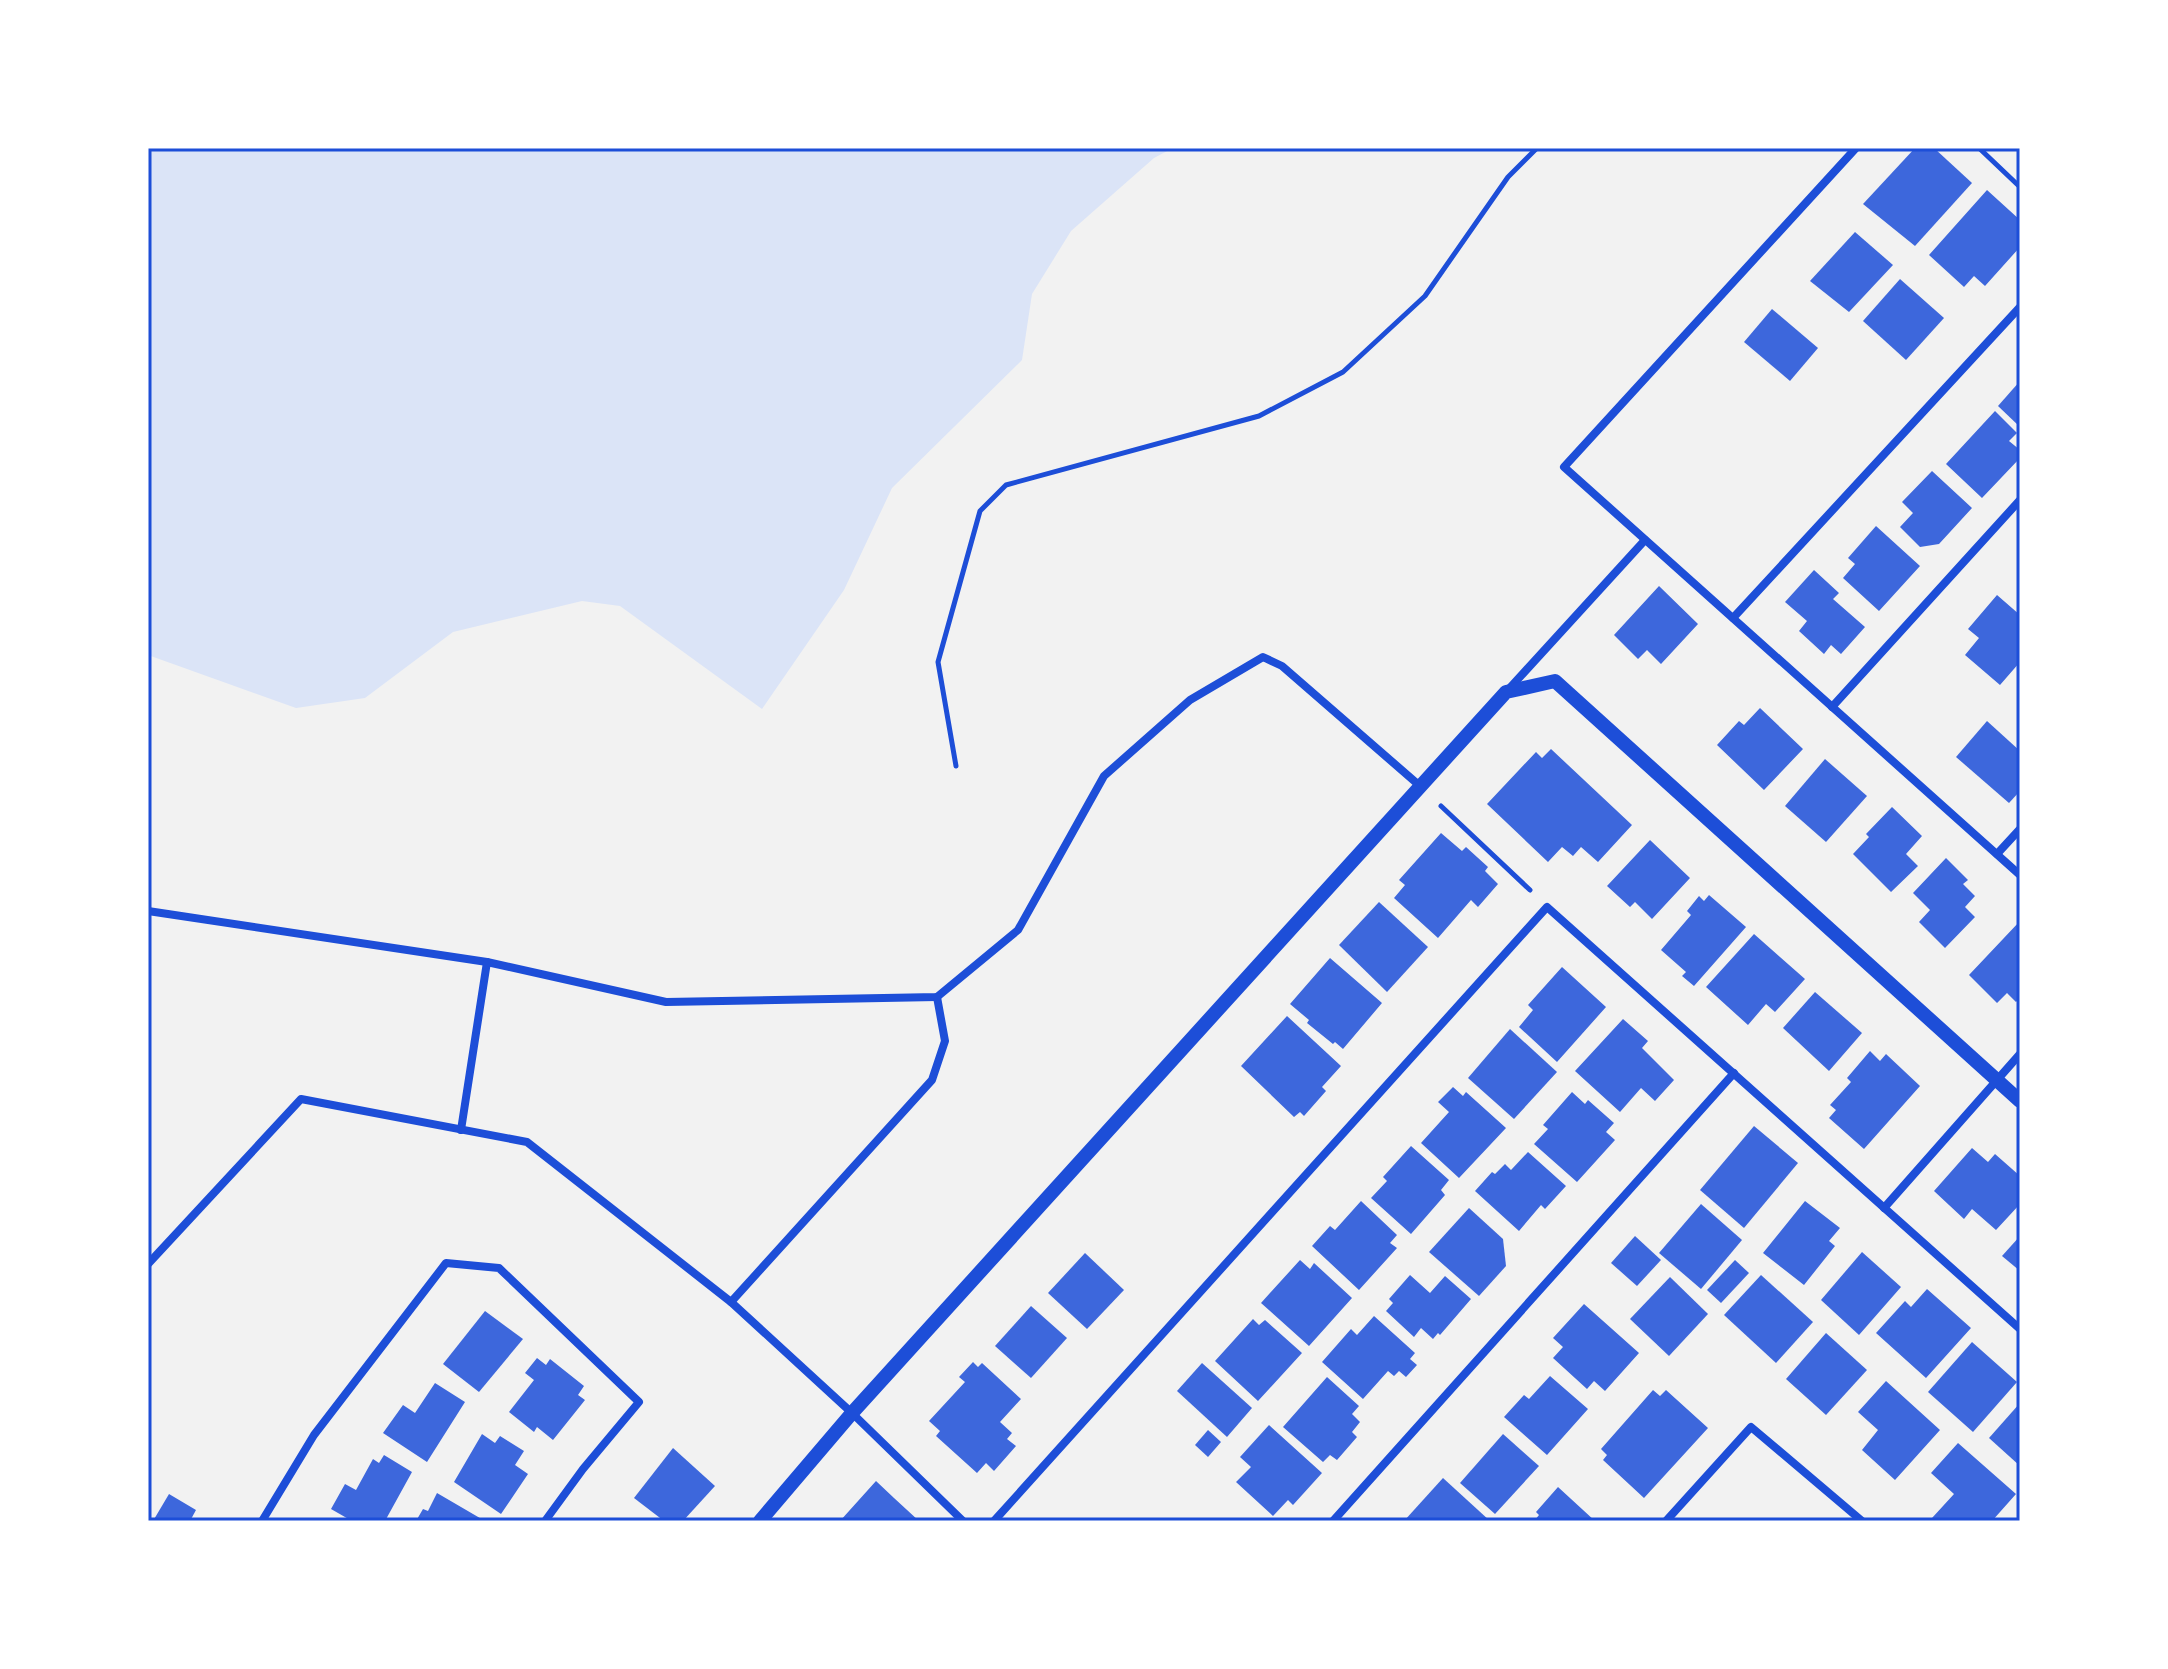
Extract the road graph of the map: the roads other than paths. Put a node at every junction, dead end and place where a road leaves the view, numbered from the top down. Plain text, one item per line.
1 (1856, 148) edge
2 (2020, 307) edge
3 (2020, 500) edge
4 (1645, 540) junction
5 (1733, 618) junction
6 (1506, 692) junction
7 (1832, 707) junction
8 (1420, 786) junction
9 (2020, 829) edge
10 (1997, 854) junction
11 (2020, 875) edge
12 (148, 911) edge
13 (487, 962) junction
14 (937, 997) junction
15 (2020, 1054) edge
16 (1734, 1073) junction
17 (1997, 1080) junction
18 (2020, 1101) edge
19 (461, 1130) junction
20 (1884, 1208) junction
21 (148, 1262) edge
22 (731, 1302) junction
23 (2020, 1329) edge
24 (852, 1413) junction
25 (262, 1521) edge
26 (545, 1521) edge
27 (760, 1521) edge
28 (963, 1521) edge
29 (994, 1521) edge
30 (1333, 1521) edge
31 (1666, 1521) edge
32 (1862, 1521) edge

1 - 4 street
2 - 5 street
3 - 7 street
4 - 5 street
4 - 6 street
5 - 7 street
6 - 8 street
6 - 17 street
7 - 10 street
8 - 14 street
8 - 24 street
9 - 10 street
10 - 11 street
12 - 13 street
13 - 14 street
13 - 19 street
14 - 22 street
15 - 17 street
16 - 20 street
16 - 29 street
16 - 30 street
17 - 18 street
17 - 20 street
19 - 21 street
19 - 22 street
20 - 23 street
22 - 24 street
24 - 27 street
24 - 28 street
25 - 26 street
31 - 32 street

